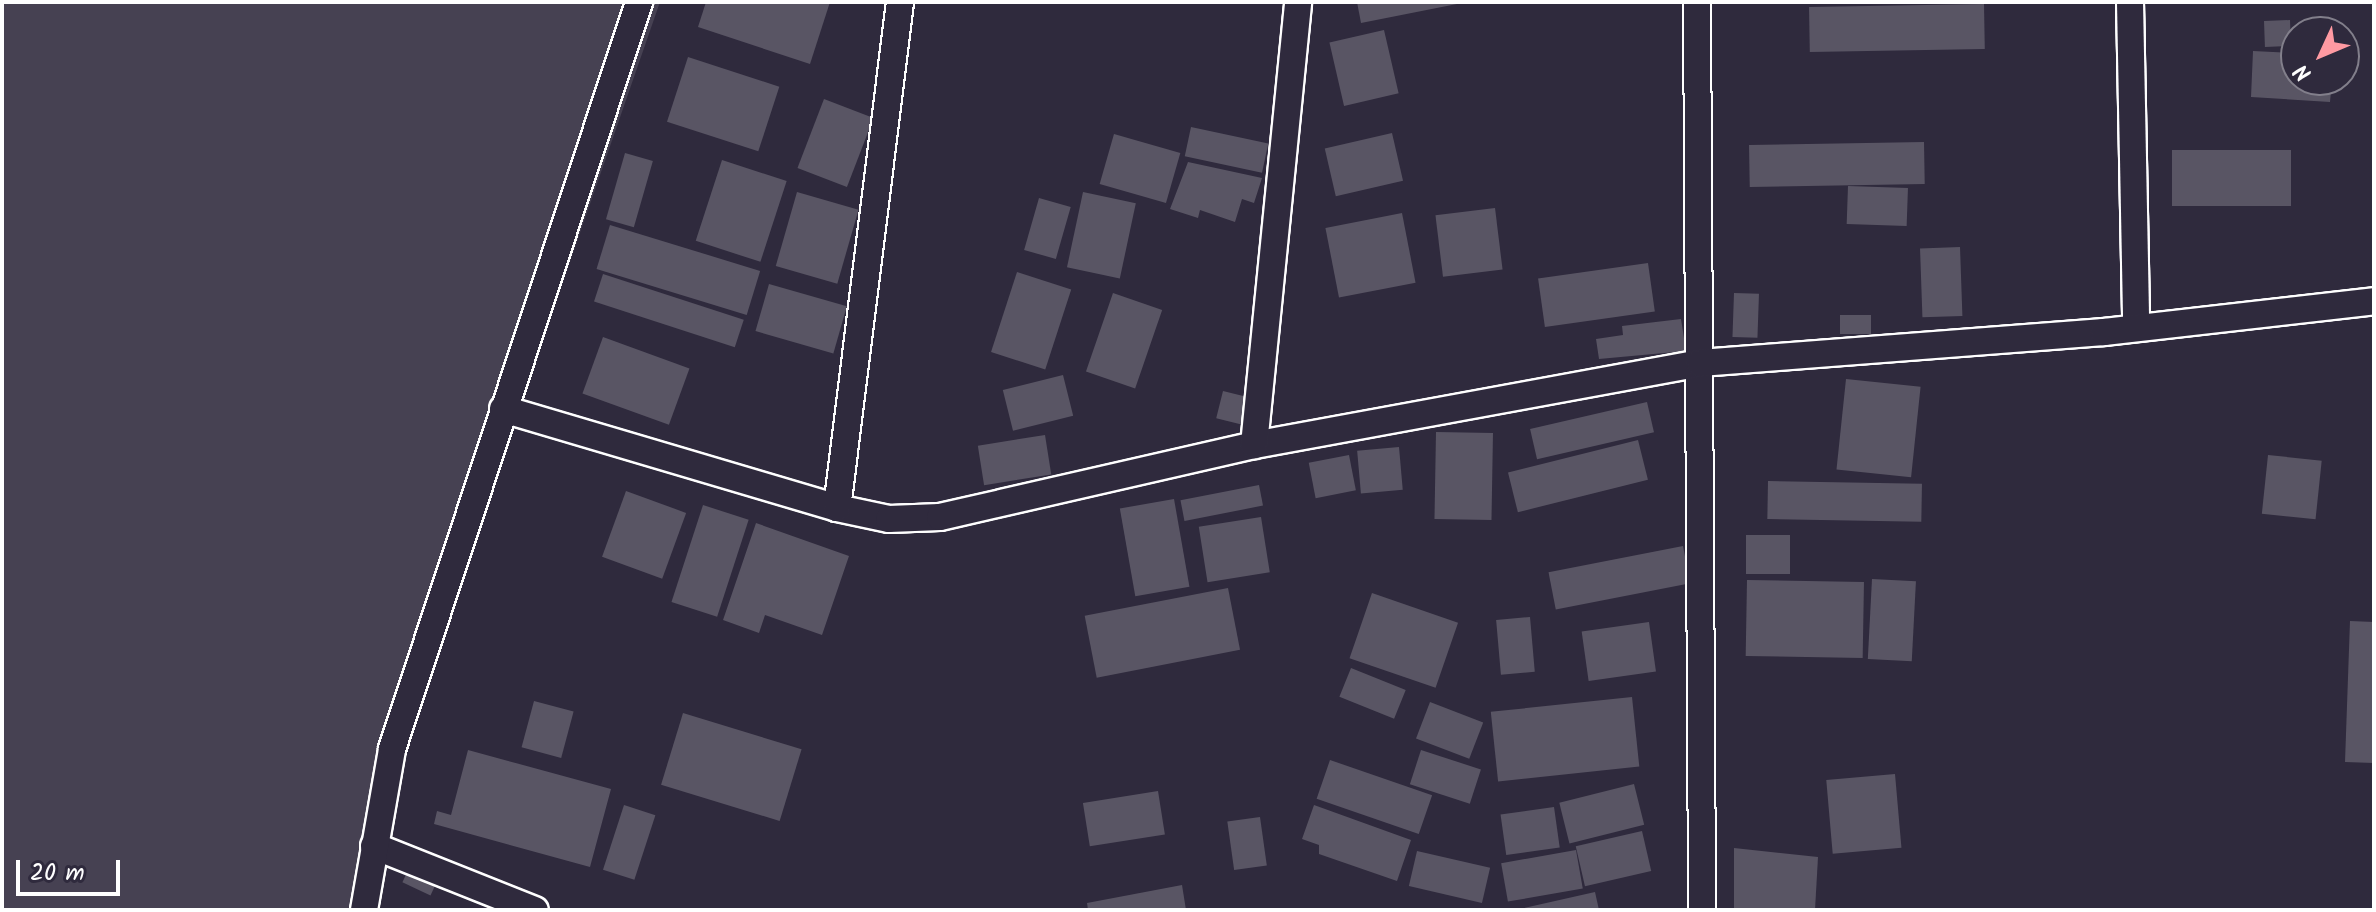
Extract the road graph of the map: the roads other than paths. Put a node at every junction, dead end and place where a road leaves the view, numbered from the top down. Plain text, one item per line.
1 (639, 2) edge
2 (900, 2) edge
3 (1298, 2) edge
4 (1697, 2) edge
5 (2130, 2) edge
6 (2374, 301) edge
7 (2136, 328) junction
8 (1700, 363) junction
9 (503, 409) junction
10 (1254, 445) junction
11 (837, 508) junction
12 (374, 846) junction
13 (364, 910) edge
14 (535, 910) edge
15 (1702, 910) edge

1 - 9 street
2 - 11 street
3 - 10 street
4 - 8 street
5 - 7 street
6 - 7 street
7 - 8 street
8 - 10 street
8 - 15 street
9 - 11 street
9 - 12 street
10 - 11 street
12 - 13 street
12 - 14 street

